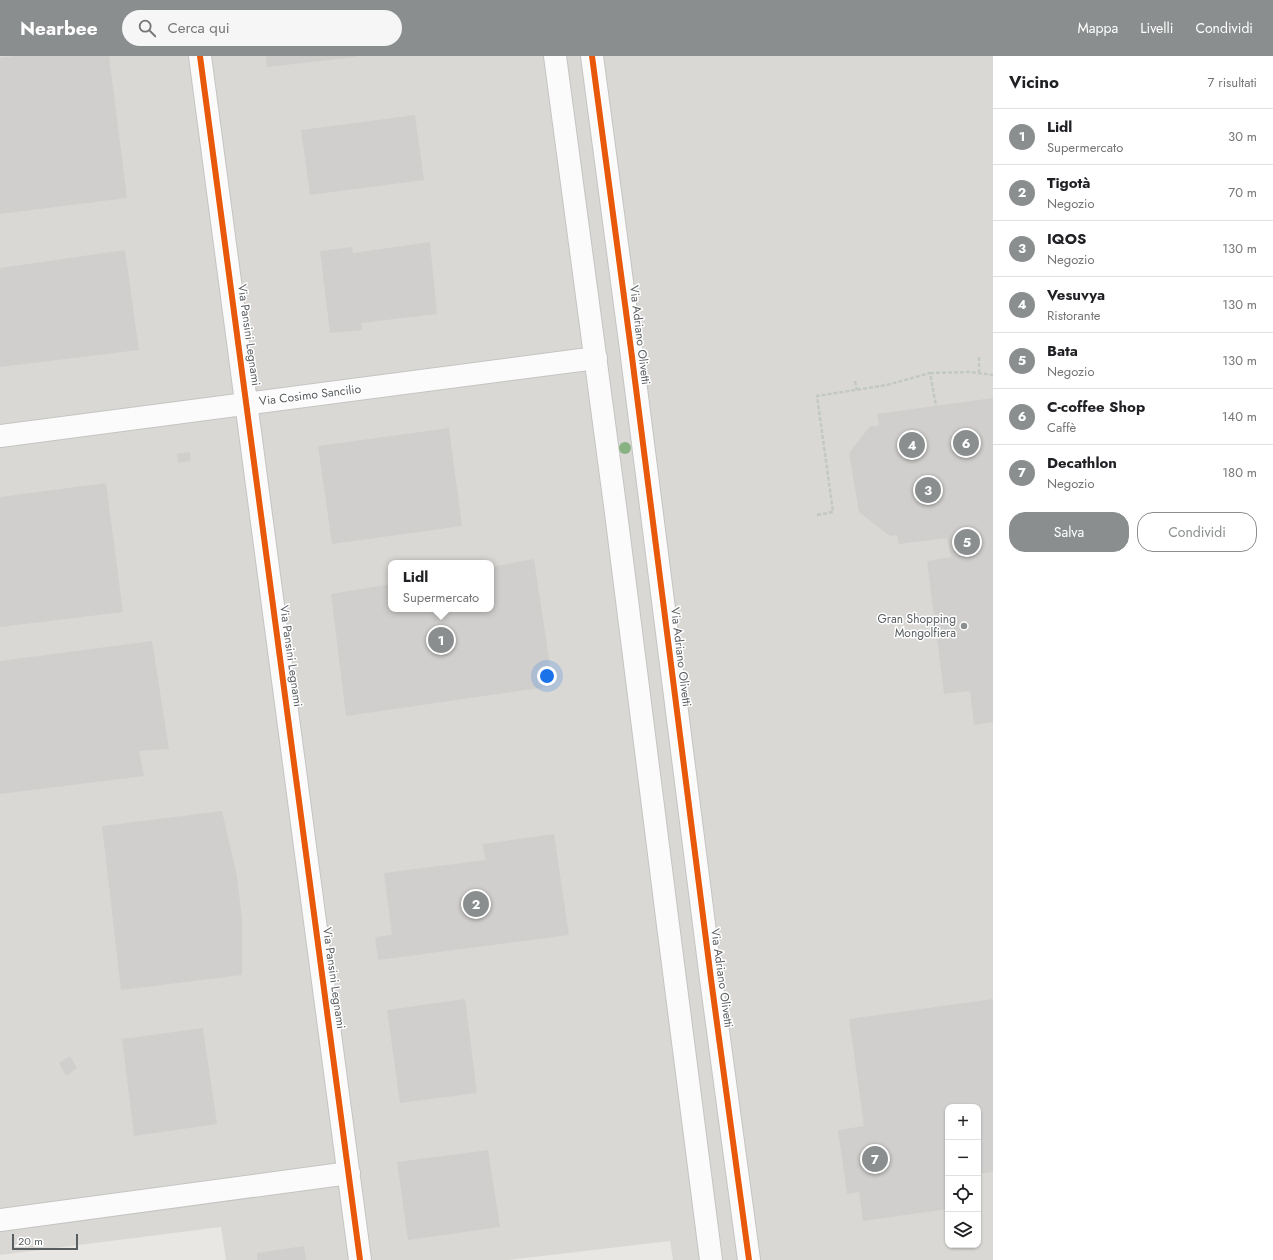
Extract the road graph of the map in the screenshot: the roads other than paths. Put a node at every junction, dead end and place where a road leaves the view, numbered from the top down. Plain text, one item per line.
1 (200, 56) edge
2 (555, 56) edge
3 (592, 56) edge
4 (596, 358) junction
5 (247, 404) junction
6 (0, 436) edge
7 (349, 1173) junction
8 (0, 1220) edge
9 (360, 1260) edge
10 (711, 1260) edge
11 (749, 1260) edge

1 - 5 street, Via Pansini Legnami
2 - 4 street
3 - 11 street, Via Adriano Olivetti
4 - 5 street, Via Cosimo Sancilio
4 - 10 street
5 - 6 street, Via Cosimo Sancilio
5 - 7 street, Via Pansini Legnami
7 - 8 street
7 - 9 street, Via Pansini Legnami

